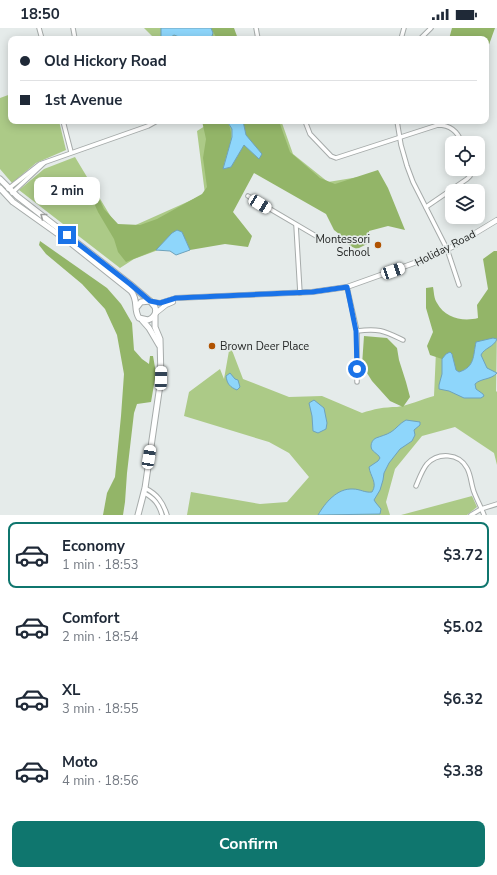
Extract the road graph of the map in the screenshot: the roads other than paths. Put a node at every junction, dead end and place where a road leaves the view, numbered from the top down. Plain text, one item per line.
1 (431, 28) edge
2 (423, 36) edge
3 (64, 124) edge
4 (152, 124) edge
5 (306, 124) edge
6 (397, 124) edge
7 (458, 136) edge
8 (399, 138) junction
9 (71, 152) junction
10 (470, 176) edge
11 (0, 179) edge
12 (11, 190) junction
13 (4, 192) edge
14 (248, 196) dead end
15 (426, 207) junction
16 (497, 220) edge
17 (296, 225) junction
18 (316, 236) dead end
19 (447, 249) junction
20 (459, 285) dead end
21 (347, 287) junction
22 (300, 293) junction
23 (179, 299) junction
24 (151, 302) junction
25 (137, 307) junction
26 (155, 314) junction
27 (139, 318) junction
28 (356, 331) junction
29 (403, 340) dead end
30 (159, 345) junction
31 (358, 382) dead end
32 (416, 486) dead end
33 (144, 491) junction
34 (497, 504) edge
35 (481, 509) junction
36 (138, 515) edge
37 (162, 515) edge
38 (166, 515) edge
39 (471, 515) edge
40 (484, 515) edge

1 - 2 street
3 - 9 street
4 - 9 street
5 - 8 street
6 - 8 street
7 - 8 street
8 - 15 street
9 - 12 street
10 - 15 street
11 - 12 main road
12 - 13 street
24 -> 12 main road
13 - 25 main road
14 - 17 street
15 - 19 street
16 - 19 street, Holiday Road
17 - 18 street
17 - 22 street
19 - 20 street
19 - 21 street, Holiday Road
21 - 22 street, Holiday Road
21 - 28 street
22 - 23 street, Holiday Road
23 - 24 street, Holiday Road
23 - 26 street, Holiday Road
24 - 25 main road
24 - 26 main road
25 - 27 main road
26 - 27 main road
26 - 30 main road
27 - 30 main road
28 - 29 street
28 - 31 street
30 - 33 main road
32 - 35 street
33 - 36 main road
33 - 37 street
33 - 38 street
34 - 35 street
35 - 39 street
35 - 40 street

